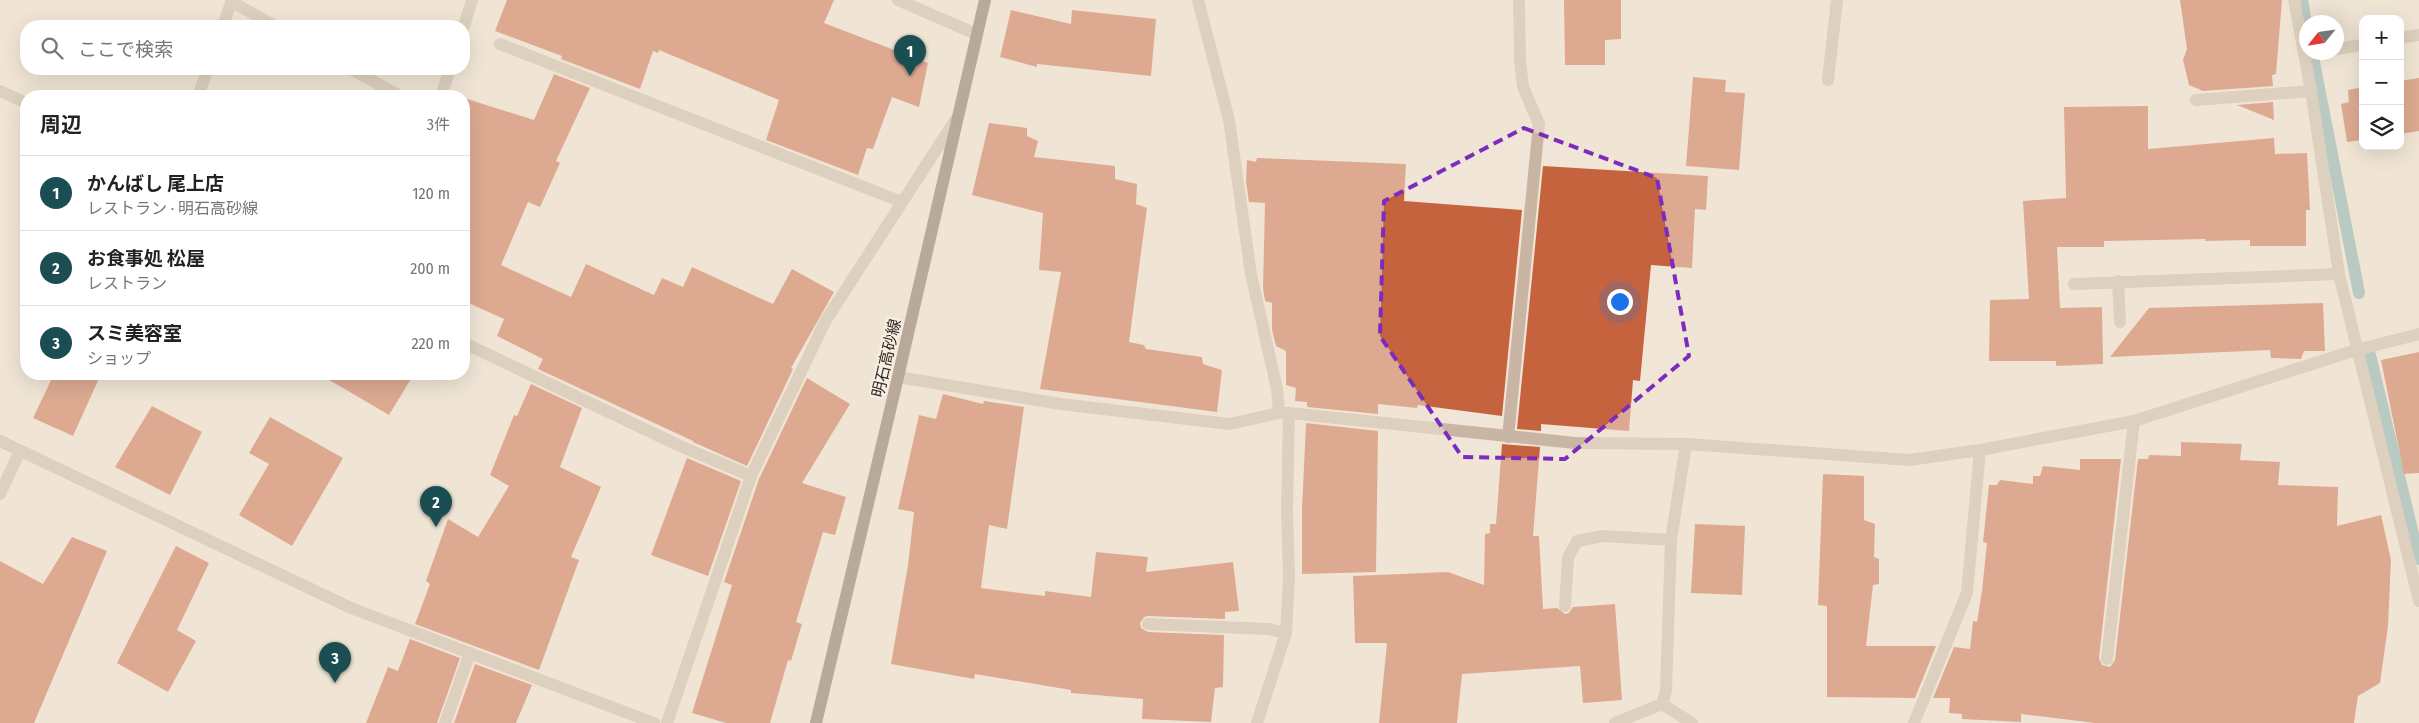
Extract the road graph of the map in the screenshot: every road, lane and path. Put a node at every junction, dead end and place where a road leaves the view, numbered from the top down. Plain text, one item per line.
1 (472, 0) edge
2 (898, 0) edge
3 (985, 0) edge
4 (1198, 0) edge
5 (1519, 0) edge
6 (1837, 0) edge
7 (2294, 0) edge
8 (232, 1) edge
9 (2299, 17) edge
10 (225, 20) edge
11 (265, 20) edge
12 (466, 20) edge
13 (976, 34) junction
14 (2419, 35) edge
15 (2404, 37) edge
16 (500, 44) dead end
17 (2359, 46) edge
18 (2344, 49) edge
19 (2310, 60) edge
20 (206, 75) edge
21 (362, 75) edge
22 (448, 75) edge
23 (1828, 80) dead end
24 (200, 90) edge
25 (389, 90) edge
26 (443, 90) edge
27 (0, 91) edge
28 (2311, 91) junction
29 (20, 100) edge
30 (2196, 100) dead end
31 (956, 119) junction
32 (902, 202) junction
33 (2340, 274) junction
34 (2118, 281) junction
35 (2074, 284) dead end
36 (2120, 322) dead end
37 (2419, 334) edge
38 (470, 346) edge
39 (2356, 350) junction
40 (898, 378) junction
41 (1284, 413) junction
42 (2134, 421) junction
43 (1508, 437) junction
44 (0, 441) edge
45 (1686, 444) junction
46 (20, 450) junction
47 (1980, 450) junction
48 (752, 476) junction
49 (0, 494) edge
50 (1671, 540) junction
51 (2419, 601) edge
52 (1566, 606) dead end
53 (1148, 624) dead end
54 (1286, 633) junction
55 (470, 653) junction
56 (2107, 659) dead end
57 (1662, 704) junction
58 (445, 723) edge
59 (654, 723) edge
60 (667, 723) edge
61 (816, 723) edge
62 (1256, 723) edge
63 (1615, 723) edge
64 (1692, 723) edge
65 (1914, 723) edge

1 - 12 street
2 - 13 street
3 - 13 main road, 明石高砂線
4 - 41 street
5 - 43 street
6 - 23 street
7 - 9 street
8 - 10 street
8 - 11 street
13 - 31 main road, 明石高砂線
14 - 15 street
16 - 32 street
17 - 18 street
19 - 28 street
20 - 24 street
21 - 25 street
22 - 26 street
27 - 29 street
28 - 30 street
28 - 33 street
31 - 32 street
31 - 40 main road, 明石高砂線
32 - 48 street
33 - 34 street
33 - 39 street
34 - 35 street
34 - 36 street
37 - 39 street
38 - 48 street
39 - 42 street
39 - 51 street
40 - 41 street
40 - 61 main road, 明石高砂線
41 - 43 street
41 - 54 street
42 - 47 street
42 - 56 street
43 - 45 street
44 - 46 street
45 - 47 street
45 - 50 street
46 - 49 street
46 - 55 street
47 - 65 street
48 - 60 street
50 - 52 street
50 - 57 street
53 - 54 street
54 - 62 street
55 - 58 street
55 - 59 street
57 - 63 street
57 - 64 street

